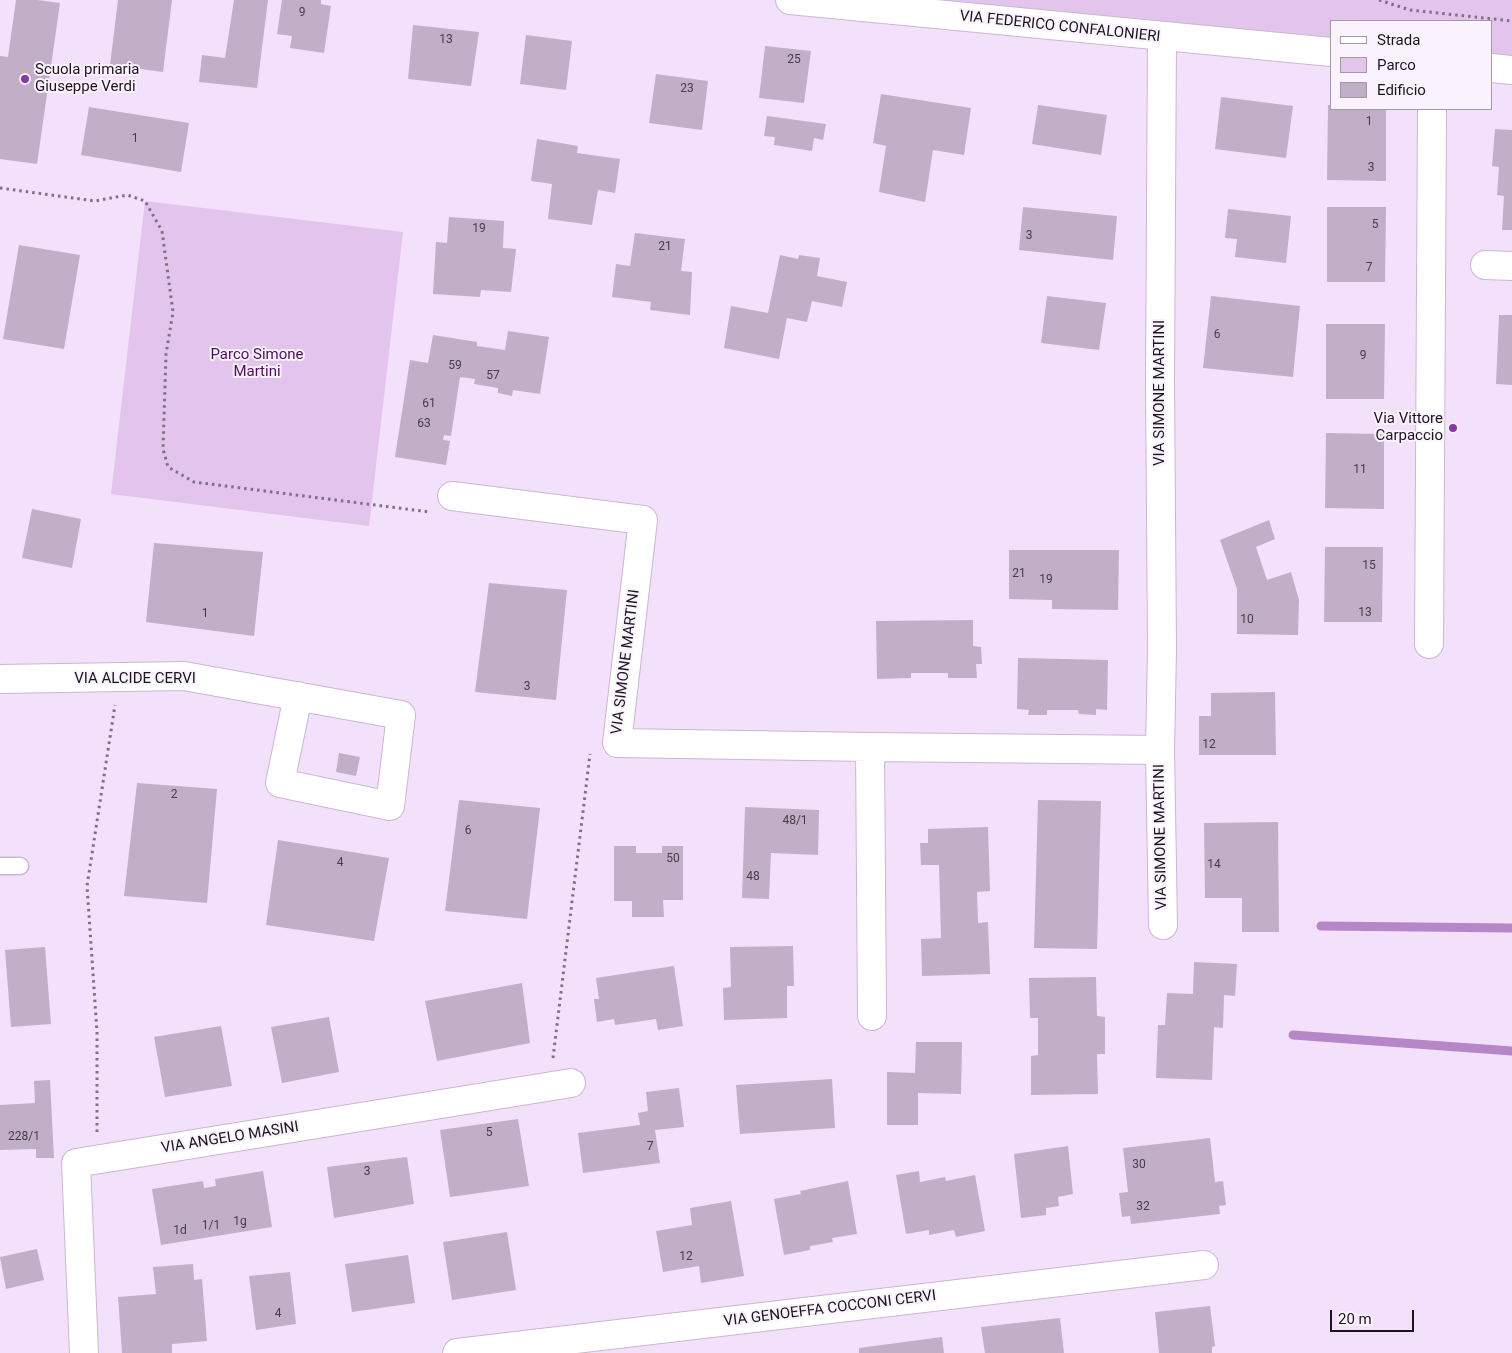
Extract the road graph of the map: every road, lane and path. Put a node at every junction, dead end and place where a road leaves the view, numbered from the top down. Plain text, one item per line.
1 (790, 0) edge
2 (1379, 0) edge
3 (1512, 21) edge
4 (1162, 37) junction
5 (1330, 52) edge
6 (1492, 68) edge
7 (1512, 70) edge
8 (1432, 110) edge
9 (0, 188) edge
10 (1485, 265) dead end
11 (1512, 266) edge
12 (443, 505) joint
13 (1429, 644) dead end
14 (118, 677) junction
15 (0, 679) edge
16 (298, 696) junction
17 (870, 747) junction
18 (591, 749) dead end
19 (1160, 750) junction
20 (0, 866) edge
21 (20, 866) dead end
22 (1163, 925) dead end
23 (872, 1016) dead end
24 (560, 1084) joint
25 (98, 1160) junction
26 (1204, 1265) dead end
27 (84, 1353) edge
28 (457, 1353) edge

1 - 4 street, VIA FEDERICO CONFALONIERI
2 - 3 path
4 - 5 street, VIA FEDERICO CONFALONIERI
4 - 19 street, VIA SIMONE MARTINI
6 - 7 street
8 - 13 street
9 - 12 path
10 - 11 street
12 - 17 street, VIA SIMONE MARTINI
14 - 15 street, VIA ALCIDE CERVI
14 - 16 street, VIA ALCIDE CERVI
14 - 25 path
16 - 16 street, VIA ALCIDE CERVI
17 - 19 street, VIA SIMONE MARTINI
17 - 23 street
18 - 24 path
19 - 22 street, VIA SIMONE MARTINI
20 - 21 lane
24 - 25 street, VIA ANGELO MASINI
25 - 27 street, VIA ANGELO MASINI
26 - 28 street, VIA GENOEFFA COCCONI CERVI

